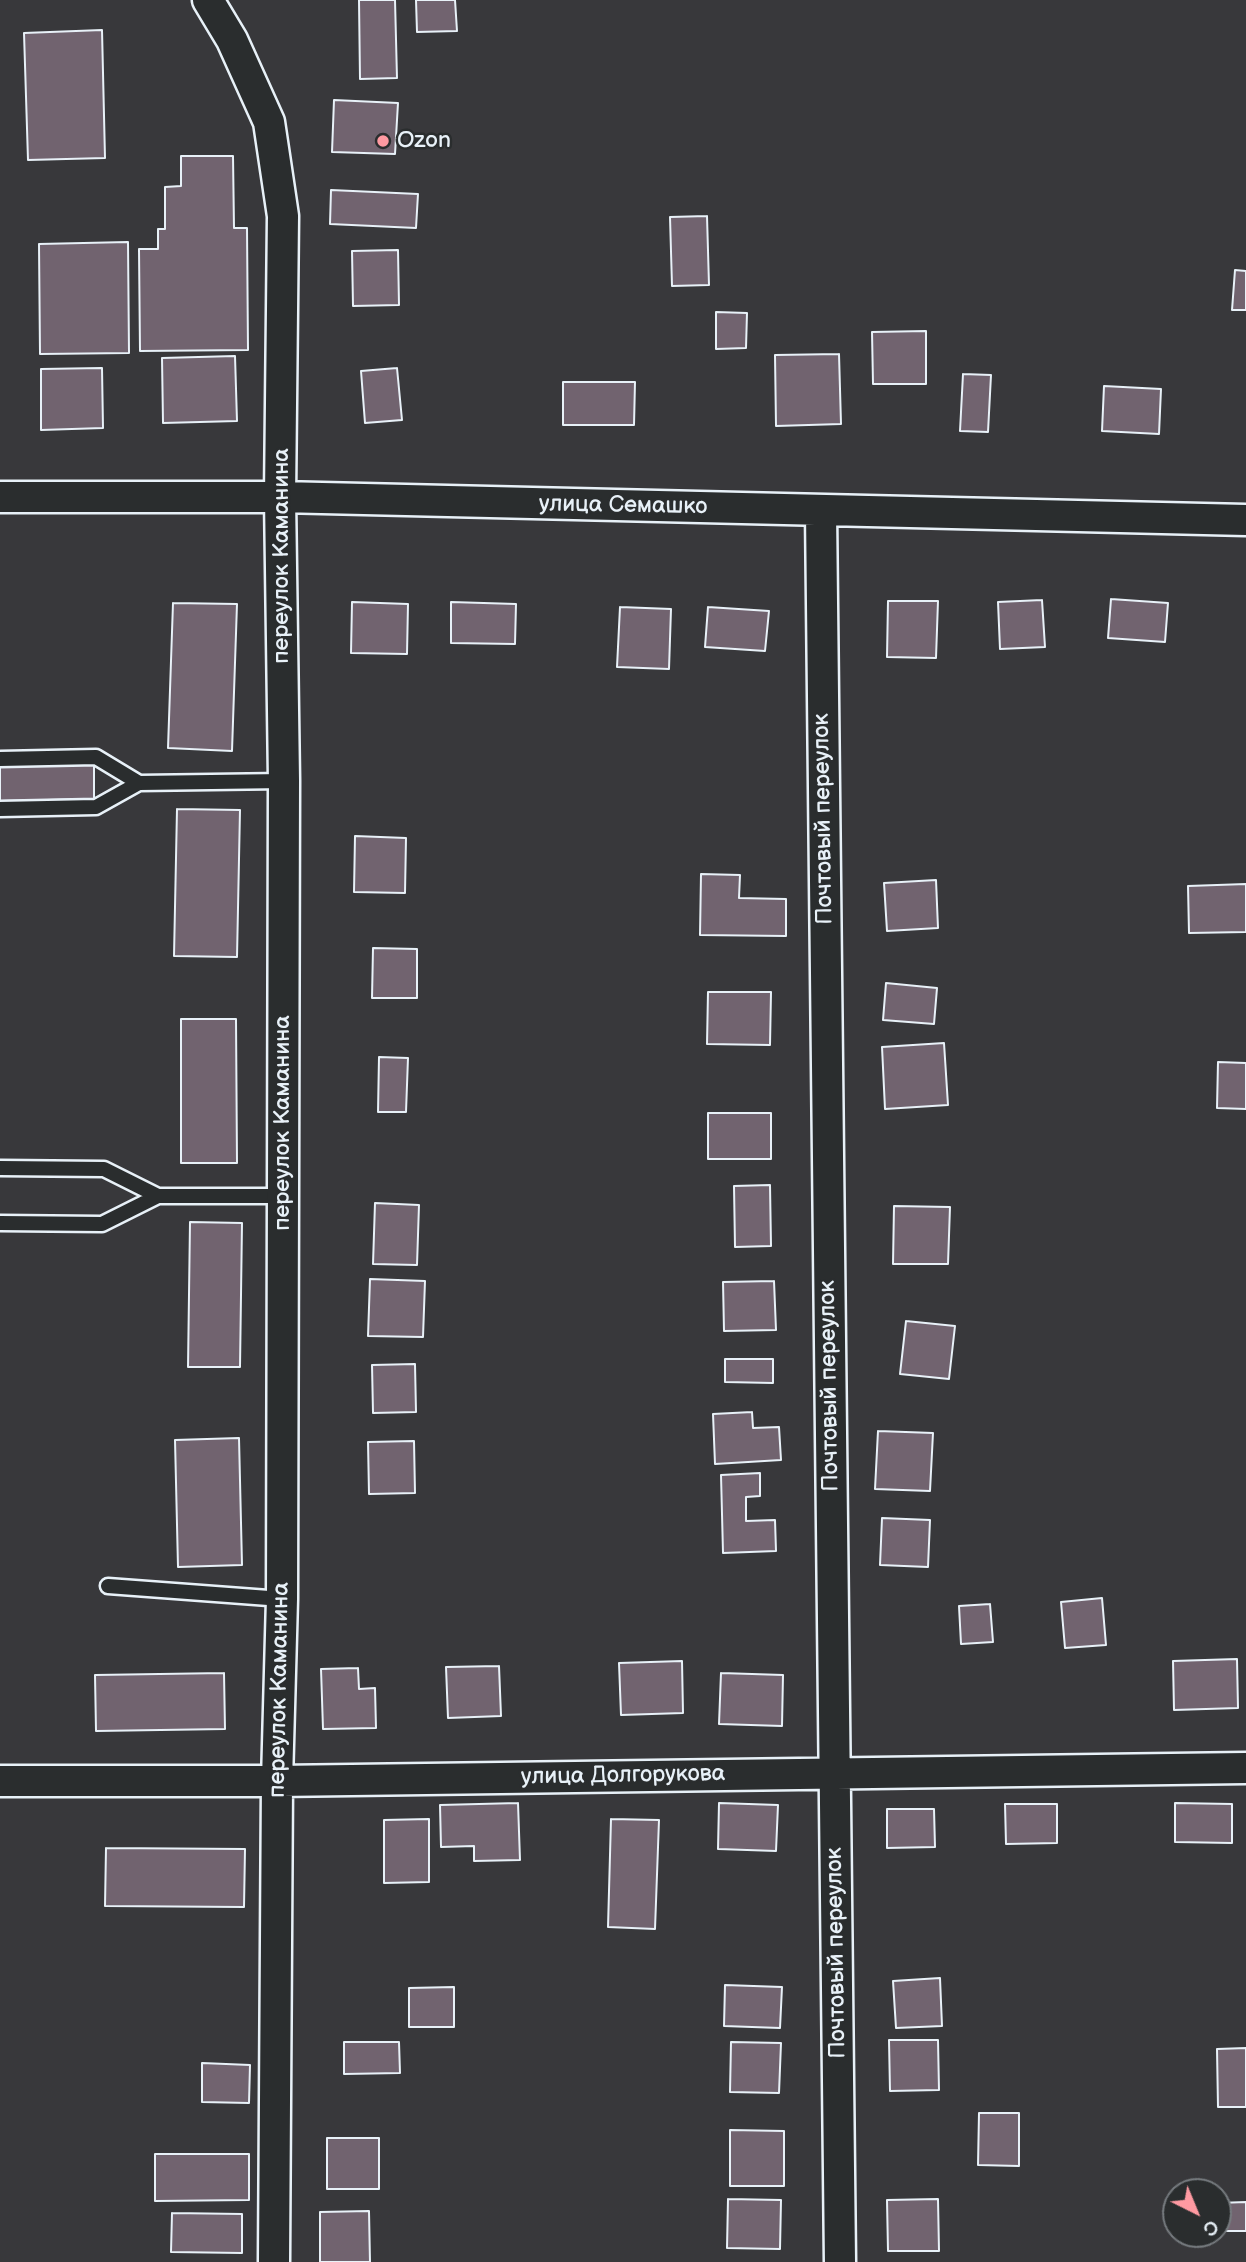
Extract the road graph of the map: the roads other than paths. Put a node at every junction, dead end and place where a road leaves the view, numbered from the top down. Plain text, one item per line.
1 (208, 0) edge
2 (0, 497) edge
3 (280, 497) junction
4 (821, 511) junction
5 (1246, 520) edge
6 (0, 759) edge
7 (284, 781) junction
8 (139, 783) junction
9 (0, 809) edge
10 (0, 1168) edge
11 (158, 1196) junction
12 (282, 1196) junction
13 (0, 1223) edge
14 (108, 1586) dead end
15 (282, 1599) junction
16 (1246, 1768) edge
17 (835, 1773) junction
18 (0, 1781) edge
19 (277, 1781) junction
20 (274, 2262) edge
21 (840, 2262) edge

1 - 3 street, переулок Каманина
2 - 3 street, улица Семашко
3 - 4 street, улица Семашко
3 - 7 street, переулок Каманина
4 - 5 street, улица Семашко
4 - 17 street, Почтовый переулок
6 - 8 lane
7 - 8 lane
7 - 12 street, переулок Каманина
8 - 9 lane
10 - 11 lane
11 - 12 lane
11 - 13 lane
12 - 15 street, переулок Каманина
14 - 15 lane
15 - 19 street, переулок Каманина
16 - 17 street, улица Долгорукова
17 - 19 street, улица Долгорукова
17 - 21 street, Почтовый переулок
18 - 19 street, улица Долгорукова
19 - 20 street, переулок Каманина

